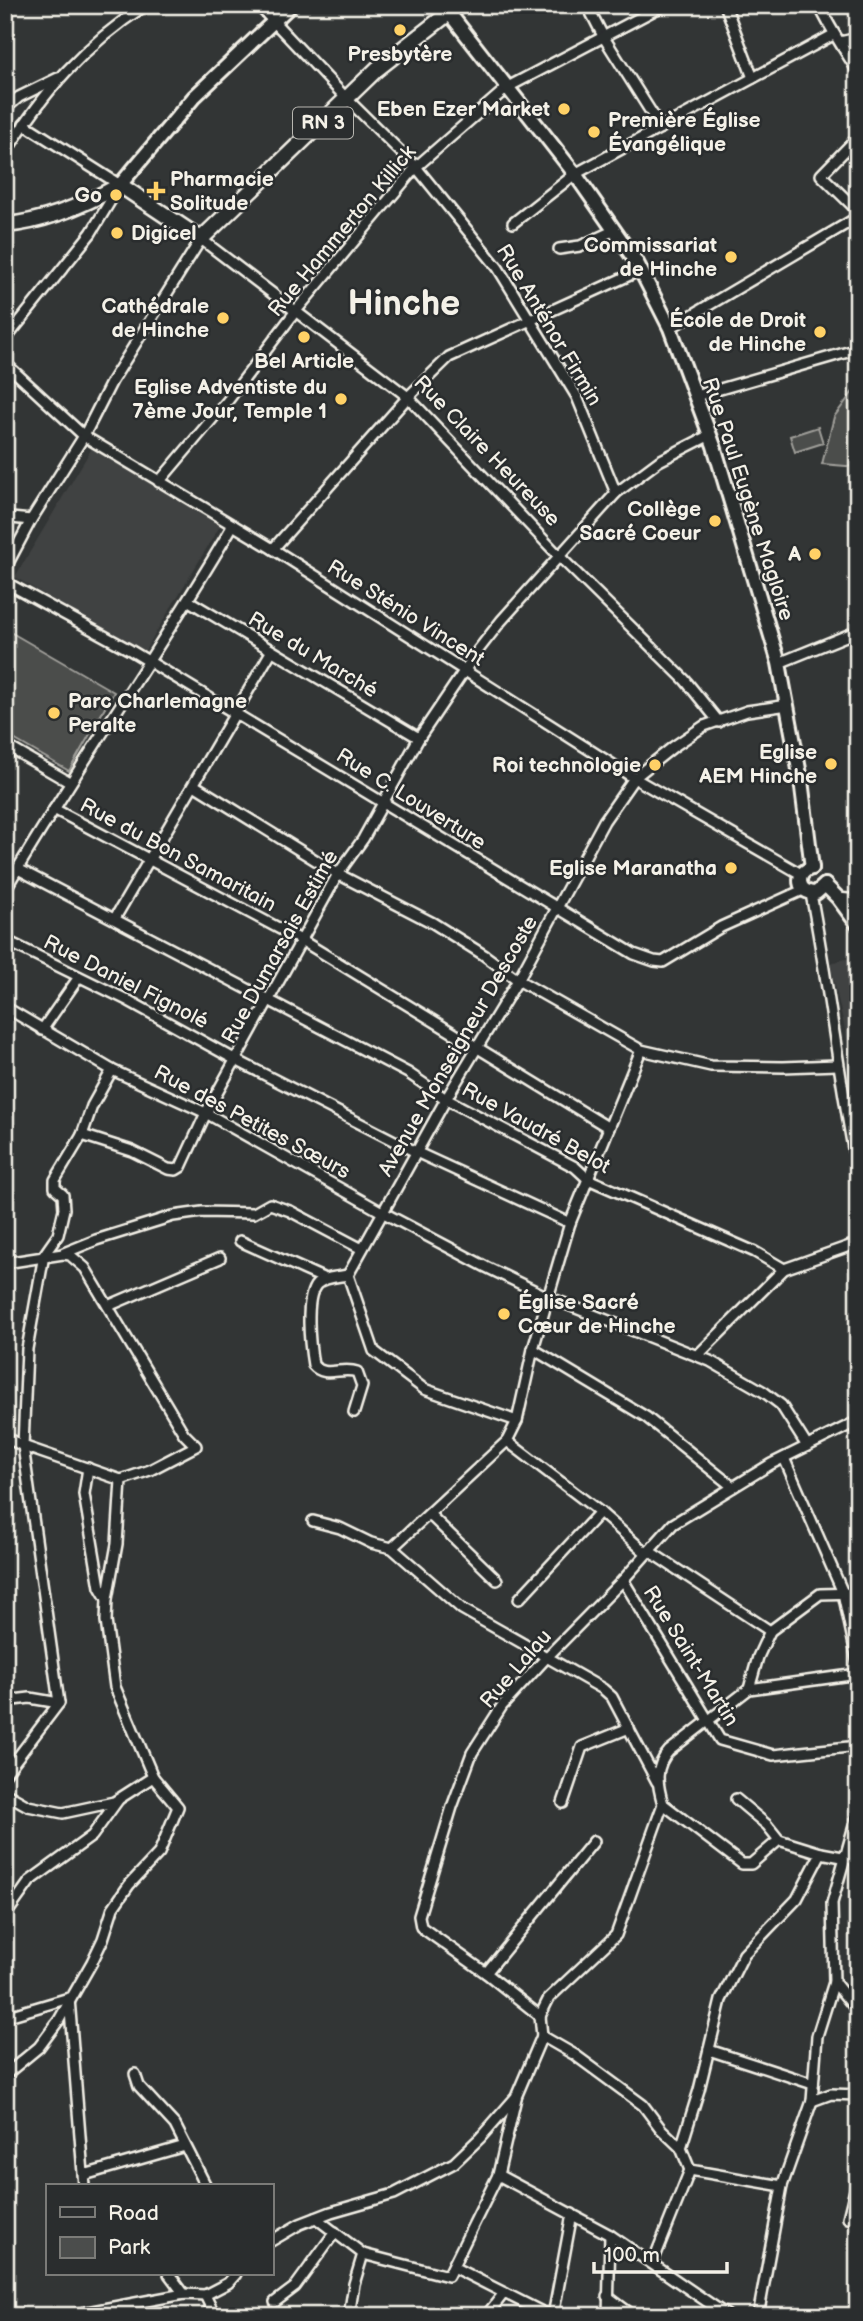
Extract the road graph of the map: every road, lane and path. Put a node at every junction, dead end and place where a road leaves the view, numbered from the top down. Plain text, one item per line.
1 (258, 5) edge
2 (290, 5) edge
3 (587, 5) edge
4 (664, 5) edge
5 (725, 5) edge
6 (819, 5) edge
7 (142, 6) edge
8 (450, 7) edge
9 (272, 22) junction
10 (832, 35) junction
11 (603, 36) junction
12 (858, 38) edge
13 (840, 42) junction
14 (858, 72) edge
15 (59, 77) junction
16 (753, 78) junction
17 (508, 87) junction
18 (347, 99) junction
19 (5, 109) edge
20 (24, 124) junction
21 (660, 128) junction
22 (858, 137) edge
23 (5, 154) edge
24 (416, 167) junction
25 (575, 174) junction
26 (120, 185) junction
27 (858, 211) edge
28 (858, 217) edge
29 (513, 223) dead end
30 (5, 225) edge
31 (615, 230) junction
32 (201, 239) junction
33 (559, 249) dead end
34 (641, 270) junction
35 (295, 312) junction
36 (532, 321) junction
37 (670, 328) junction
38 (5, 340) edge
39 (858, 349) edge
40 (5, 363) edge
41 (696, 396) junction
42 (408, 397) junction
43 (710, 435) junction
44 (84, 436) junction
45 (159, 482) junction
46 (616, 494) junction
47 (31, 520) junction
48 (5, 521) edge
49 (233, 525) junction
50 (274, 550) junction
51 (559, 556) junction
52 (5, 569) edge
53 (5, 582) edge
54 (189, 601) junction
55 (858, 631) edge
56 (271, 652) junction
57 (148, 661) junction
58 (779, 663) junction
59 (464, 671) junction
60 (788, 705) junction
61 (234, 714) junction
62 (719, 722) junction
63 (419, 738) junction
64 (5, 745) edge
65 (634, 778) junction
66 (69, 782) junction
67 (194, 785) junction
68 (384, 802) junction
69 (54, 809) junction
70 (149, 861) junction
71 (18, 869) junction
72 (807, 871) junction
73 (338, 874) junction
74 (825, 885) junction
75 (5, 890) edge
76 (807, 892) junction
77 (838, 898) junction
78 (858, 900) edge
79 (558, 907) junction
80 (115, 918) junction
81 (858, 925) edge
82 (5, 940) edge
83 (301, 940) junction
84 (79, 977) junction
85 (518, 980) junction
86 (269, 999) junction
87 (5, 1007) edge
88 (43, 1030) junction
89 (477, 1048) junction
90 (641, 1050) junction
91 (236, 1060) junction
92 (837, 1065) junction
93 (112, 1070) junction
94 (446, 1099) junction
95 (206, 1114) junction
96 (610, 1128) junction
97 (82, 1135) junction
98 (416, 1152) junction
99 (858, 1174) edge
100 (588, 1179) junction
101 (382, 1212) junction
102 (570, 1223) junction
103 (240, 1241) dead end
104 (858, 1243) edge
105 (362, 1249) junction
106 (63, 1254) junction
107 (44, 1255) junction
108 (220, 1258) dead end
109 (5, 1263) edge
110 (784, 1269) junction
111 (348, 1275) junction
112 (325, 1279) junction
113 (548, 1297) junction
114 (108, 1306) junction
115 (533, 1349) junction
116 (697, 1356) junction
117 (354, 1412) dead end
118 (517, 1421) junction
119 (858, 1421) edge
120 (5, 1437) edge
121 (507, 1441) junction
122 (23, 1446) junction
123 (807, 1446) junction
124 (784, 1458) junction
125 (88, 1468) junction
126 (121, 1480) junction
127 (733, 1487) junction
128 (600, 1512) junction
129 (430, 1515) junction
130 (313, 1521) dead end
131 (392, 1548) junction
132 (647, 1552) junction
133 (497, 1580) dead end
134 (623, 1580) junction
135 (843, 1593) junction
136 (858, 1593) edge
137 (107, 1599) junction
138 (519, 1599) dead end
139 (770, 1631) junction
140 (546, 1658) junction
141 (858, 1664) edge
142 (858, 1674) edge
143 (749, 1689) junction
144 (5, 1701) edge
145 (59, 1703) junction
146 (709, 1723) junction
147 (629, 1728) junction
148 (858, 1746) edge
149 (5, 1774) edge
150 (153, 1777) junction
151 (657, 1782) junction
152 (5, 1793) edge
153 (736, 1799) dead end
154 (118, 1800) junction
155 (563, 1802) dead end
156 (663, 1804) junction
157 (858, 1812) edge
158 (779, 1840) junction
159 (594, 1841) dead end
160 (821, 1853) junction
161 (845, 1858) junction
162 (858, 1860) edge
163 (5, 1916) edge
164 (486, 1973) junction
165 (834, 1982) junction
166 (69, 1998) junction
167 (858, 2012) edge
168 (5, 2017) edge
169 (540, 2017) junction
170 (542, 2036) junction
171 (709, 2050) junction
172 (135, 2074) dead end
173 (5, 2075) edge
174 (813, 2084) junction
175 (858, 2095) edge
176 (516, 2097) junction
177 (812, 2101) junction
178 (186, 2146) junction
179 (681, 2148) junction
180 (690, 2170) junction
181 (84, 2175) junction
182 (498, 2175) junction
183 (858, 2178) edge
184 (84, 2184) edge
185 (205, 2184) edge
186 (782, 2186) junction
187 (572, 2214) junction
188 (316, 2218) junction
189 (848, 2218) dead end
190 (335, 2232) junction
191 (610, 2235) junction
192 (273, 2240) edge
193 (363, 2254) junction
194 (653, 2262) junction
195 (453, 2267) junction
196 (170, 2276) edge
197 (234, 2276) edge
198 (504, 2293) junction
199 (184, 2294) junction
200 (205, 2295) junction
201 (607, 2296) junction
202 (275, 2302) dead end
203 (65, 2316) edge
204 (215, 2316) edge
205 (349, 2316) edge
206 (486, 2316) edge
207 (552, 2316) edge
208 (608, 2316) edge
209 (634, 2316) edge
210 (728, 2316) edge
211 (758, 2316) edge

1 - 9 street, Rue Anténor Firmin
2 - 9 main road
3 - 11 street
4 - 11 street, Rue Hammerton Killick
5 - 16 street
6 - 10 street
7 - 15 street
8 - 17 main road, Rue Paul Eugène Magloire
8 - 18 main road, RN 3
9 - 18 street, Rue Anténor Firmin
9 - 26 main road
10 - 13 street
10 - 16 street
11 - 17 street, Rue Hammerton Killick
11 - 21 street
12 - 13 street
13 - 14 street
15 - 19 street
15 - 20 street
16 - 21 street
17 - 24 street, Rue Hammerton Killick
17 - 25 main road, Rue Paul Eugène Magloire
18 - 24 street, Rue Anténor Firmin
18 - 32 main road, RN 3
20 - 23 street
20 - 26 street, Rue Claire Heureuse
21 - 25 street
22 - 27 street
24 - 35 street, Rue Hammerton Killick
24 - 36 street, Rue Anténor Firmin
25 - 29 street
25 - 31 main road, Rue Paul Eugène Magloire
26 - 30 main road
26 - 32 main road, Rue Claire Heureuse
26 - 38 street
28 - 37 street
31 - 33 street
31 - 34 main road, Rue Paul Eugène Magloire
32 - 35 street, Rue Claire Heureuse
32 - 44 street
34 - 36 street
34 - 37 main road, Rue Paul Eugène Magloire
35 - 42 street, Rue Claire Heureuse
35 - 45 street, Rue Hammerton Killick
36 - 42 street
36 - 46 street, Rue Anténor Firmin
37 - 41 main road, Rue Paul Eugène Magloire
39 - 41 street
40 - 44 street, Rue Sténio Vincent
41 - 43 main road, Rue Paul Eugène Magloire
42 - 50 street
42 - 51 street, Rue Claire Heureuse
43 - 46 street, Rue Dumarsais Estimé
43 - 58 main road, Rue Paul Eugène Magloire
44 - 45 street, Rue Sténio Vincent
44 - 47 street
45 - 49 street, Rue Sténio Vincent
46 - 51 street, Rue Dumarsais Estimé
47 - 48 street
47 - 52 street
49 - 50 street, Rue Sténio Vincent
49 - 54 street
50 - 59 street, Rue Sténio Vincent
51 - 59 street, Rue Dumarsais Estimé
51 - 62 street, Rue Claire Heureuse
53 - 57 street, Rue C. Louverture
54 - 56 street, Rue du Marché
54 - 57 street
55 - 58 street
56 - 61 street
56 - 63 street, Rue du Marché
57 - 61 street, Rue C. Louverture
57 - 66 street
58 - 60 main road, Rue Paul Eugène Magloire
59 - 63 street, Rue Dumarsais Estimé
59 - 65 street, Rue Sténio Vincent
60 - 62 street, Avenue Monseigneur Descoste
60 - 72 main road, Rue Paul Eugène Magloire
61 - 67 street
61 - 68 street, Rue C. Louverture
62 - 65 street, Avenue Monseigneur Descoste
63 - 68 street, Rue Dumarsais Estimé
64 - 66 street
65 - 72 street, Rue Sténio Vincent
65 - 79 street, Avenue Monseigneur Descoste
66 - 69 street
67 - 70 street
67 - 73 street
68 - 73 street, Rue Dumarsais Estimé
68 - 79 street, Rue C. Louverture
69 - 70 street, Rue du Bon Samaritain
69 - 71 street
70 - 80 street
70 - 83 street, Rue du Bon Samaritain
71 - 75 street
71 - 80 street, Rue Vaudré Belot
72 - 74 main road
72 - 76 main road
73 - 83 street, Rue Dumarsais Estimé
73 - 85 street
74 - 76 main road
74 - 77 main road
76 - 79 street, Rue C. Louverture
76 - 92 street
77 - 78 street
77 - 81 main road
79 - 85 street, Avenue Monseigneur Descoste
80 - 86 street, Rue Vaudré Belot
82 - 84 street, Rue Daniel Fignolé
83 - 86 street, Rue Dumarsais Estimé
83 - 89 street, Rue du Bon Samaritain
84 - 88 street
84 - 91 street, Rue Daniel Fignolé
85 - 89 street, Avenue Monseigneur Descoste
85 - 90 street
86 - 91 street, Rue Dumarsais Estimé
86 - 94 street, Rue Vaudré Belot
87 - 88 street, Rue des Petites Sœurs
88 - 93 street, Rue des Petites Sœurs
89 - 94 street, Avenue Monseigneur Descoste
89 - 96 street, Rue du Bon Samaritain
90 - 92 street
90 - 96 street
91 - 95 street, Rue Dumarsais Estimé
91 - 98 street, Rue Daniel Fignolé
92 - 99 street
93 - 95 street, Rue des Petites Sœurs
93 - 97 street
94 - 98 street, Avenue Monseigneur Descoste
94 - 100 street, Rue Vaudré Belot
95 - 97 street, Rue Dumarsais Estimé
95 - 101 street, Rue des Petites Sœurs
96 - 100 street
97 - 107 street
98 - 101 street, Avenue Monseigneur Descoste
98 - 102 street, Rue Daniel Fignolé
100 - 102 street
100 - 110 street, Rue Vaudré Belot
101 - 105 street, Avenue Monseigneur Descoste
101 - 113 street, Rue des Petites Sœurs
102 - 113 street
103 - 112 street
104 - 110 street
105 - 106 street
105 - 111 street, Avenue Monseigneur Descoste
106 - 107 street
106 - 114 street
107 - 109 street
107 - 122 street
108 - 114 street
110 - 116 street
111 - 112 street
111 - 118 street
112 - 117 street
113 - 115 street
113 - 116 street, Rue des Petites Sœurs
114 - 126 street
115 - 118 street
115 - 127 street
116 - 123 street, Rue des Petites Sœurs
118 - 121 street
119 - 123 street, Rue Lalau
120 - 122 street
121 - 128 street
121 - 129 street
122 - 125 street
122 - 145 street
123 - 124 street, Rue Lalau
124 - 127 street, Rue Lalau
124 - 135 street
125 - 126 street
125 - 137 street
126 - 137 street
127 - 132 street, Rue Lalau
128 - 132 street
128 - 138 street
129 - 131 street
129 - 133 street
130 - 131 street
131 - 140 street
132 - 134 street, Rue Lalau
132 - 139 street
134 - 140 street, Rue Lalau
134 - 146 street, Rue Saint-Martin
135 - 136 street
135 - 139 street
135 - 141 street
137 - 150 street
139 - 143 street
140 - 147 street
140 - 164 street, Rue Lalau
142 - 143 street
143 - 146 street
144 - 145 street
145 - 149 street
146 - 148 street, Rue Saint-Martin
146 - 151 street
147 - 151 street
147 - 155 street
150 - 154 street
150 - 166 street
151 - 156 street
152 - 154 street
153 - 158 street
154 - 163 street
156 - 158 street
156 - 169 street
157 - 161 street
158 - 160 street
159 - 164 street
160 - 161 street
160 - 171 street
161 - 162 street
161 - 165 street
164 - 169 street, Rue Lalau
165 - 167 street
165 - 174 street
166 - 168 street
166 - 173 street
166 - 181 street
169 - 170 street
170 - 176 street
170 - 179 street
171 - 174 street
171 - 179 street
172 - 178 street
174 - 177 street
175 - 177 street
176 - 182 street
176 - 188 street
177 - 186 street
178 - 181 street
178 - 185 street
179 - 180 street
180 - 186 street
180 - 194 street
181 - 184 street
182 - 187 street
182 - 195 street
183 - 189 street
186 - 211 street
187 - 191 street
187 - 207 street
188 - 190 street
188 - 192 street
190 - 193 street
190 - 202 street
191 - 194 street
191 - 201 street
193 - 195 street
193 - 205 street
194 - 210 street
195 - 198 street
196 - 199 street
197 - 200 street
198 - 206 street
198 - 207 street
199 - 200 street
199 - 203 street
200 - 204 street
201 - 208 street
201 - 209 street

